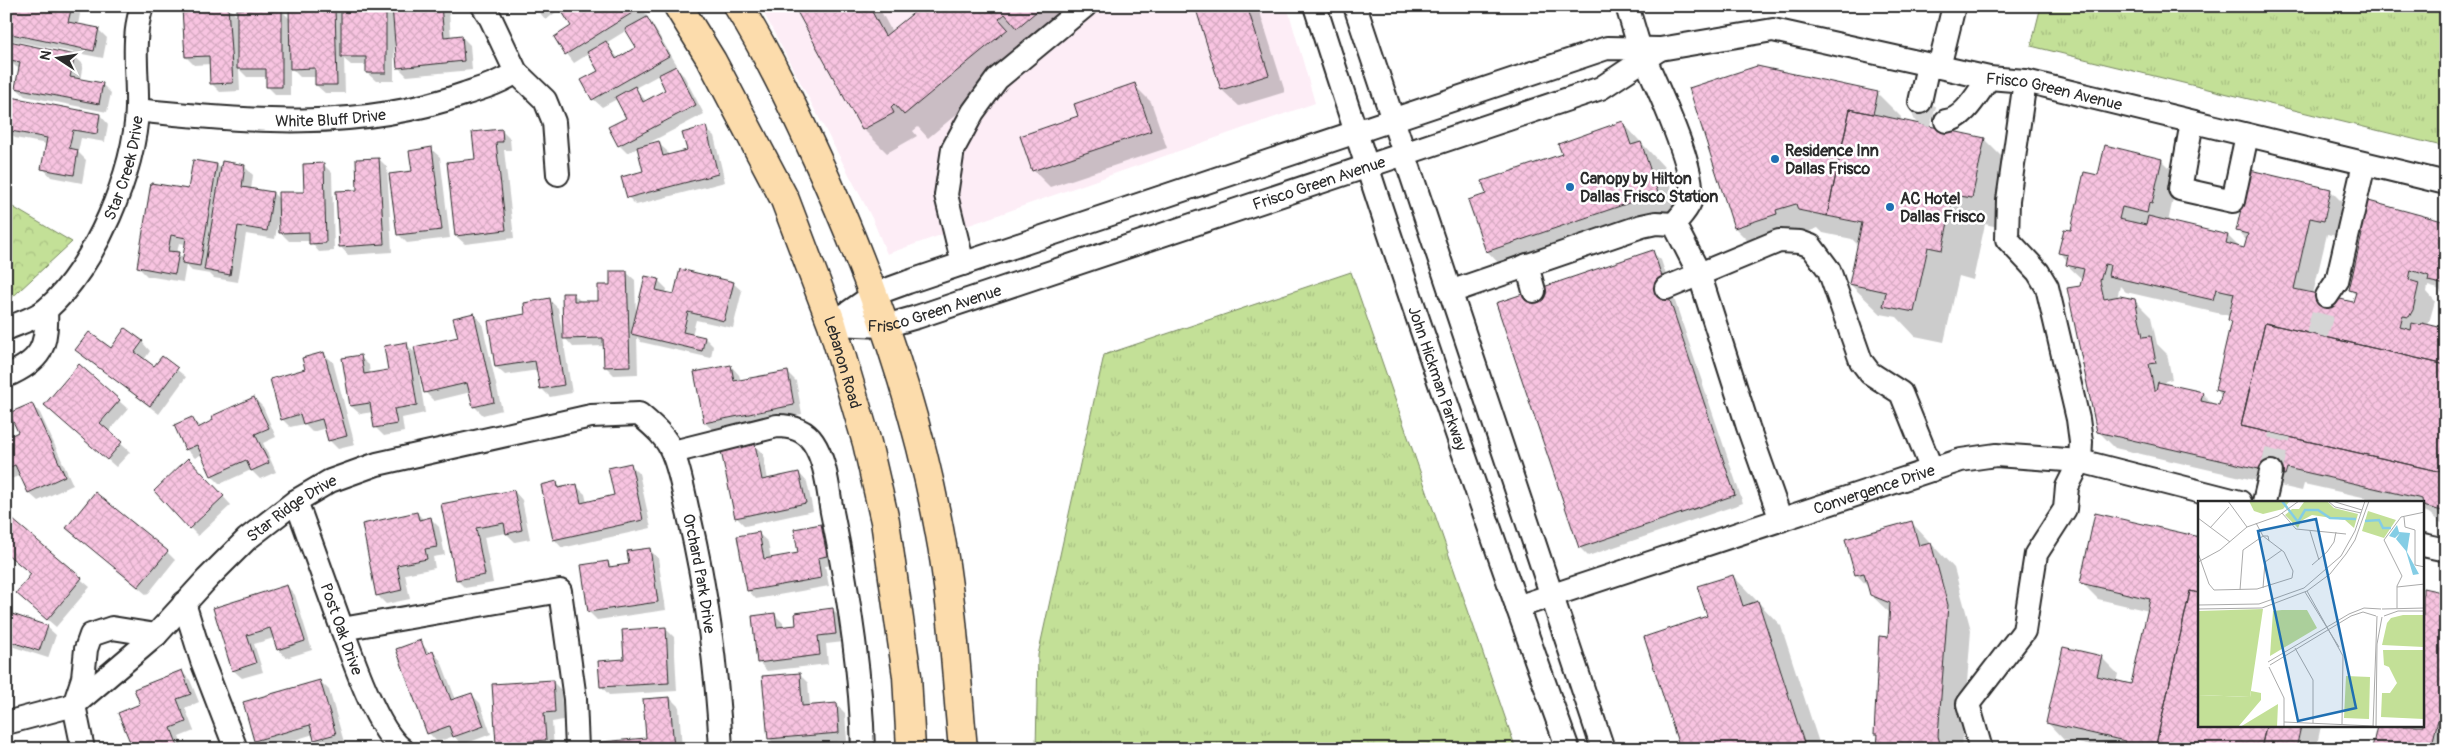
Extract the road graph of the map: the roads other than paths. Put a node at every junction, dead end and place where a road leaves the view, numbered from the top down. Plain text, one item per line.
1 (142, 6) edge
2 (482, 6) edge
3 (678, 6) edge
4 (738, 6) edge
5 (1085, 6) edge
6 (1315, 6) edge
7 (1355, 6) edge
8 (1626, 6) edge
9 (1954, 6) edge
10 (1648, 52) junction
11 (1934, 66) junction
12 (516, 72) junction
13 (1989, 78) junction
14 (2025, 81) junction
15 (1920, 102) dead end
16 (138, 110) junction
17 (1392, 120) junction
18 (1946, 121) dead end
19 (2192, 122) junction
20 (1356, 132) junction
21 (2248, 135) junction
22 (1404, 154) junction
23 (2364, 164) junction
24 (1367, 167) junction
25 (558, 174) dead end
26 (2446, 183) edge
27 (1674, 224) junction
28 (963, 264) junction
29 (1527, 266) junction
30 (1699, 275) junction
31 (1666, 288) dead end
32 (1534, 291) dead end
33 (1450, 292) junction
34 (875, 294) junction
35 (2327, 296) tunnel mouth
36 (46, 310) junction
37 (832, 324) junction
38 (885, 326) junction
39 (6, 329) edge
40 (6, 376) edge
41 (639, 414) joint
42 (673, 452) junction
43 (2080, 461) junction
44 (1932, 470) junction
45 (2271, 472) tunnel mouth
46 (296, 501) junction
47 (2236, 501) edge
48 (2264, 501) edge
49 (1782, 520) junction
50 (2424, 545) edge
51 (2446, 550) edge
52 (1552, 596) junction
53 (184, 604) junction
54 (1517, 608) junction
55 (342, 629) junction
56 (156, 635) junction
57 (74, 705) junction
58 (6, 722) edge
59 (83, 749) edge
60 (236, 749) edge
61 (402, 749) edge
62 (577, 749) edge
63 (721, 749) edge
64 (863, 749) edge
65 (911, 749) edge
66 (963, 749) edge
67 (1568, 749) edge
68 (1604, 749) edge
69 (1981, 749) edge

1 - 16 street, Star Creek Drive
2 - 12 street
3 - 37 main road, Lebanon Road
4 - 34 main road
5 - 28 street
6 - 20 street, John Hickman Parkway
7 - 17 street
8 - 10 street
9 - 11 street
10 - 11 street, Frisco Green Avenue
10 - 17 street, Frisco Green Avenue
10 - 22 street, Frisco Green Avenue
10 - 27 street
11 - 13 street, Frisco Green Avenue
11 - 15 street
12 - 16 street, White Bluff Drive
12 - 25 street
13 - 14 street, Frisco Green Avenue
13 - 18 street
14 - 19 street, Frisco Green Avenue
14 - 43 street
16 - 36 street, Star Creek Drive
17 - 20 street, Frisco Green Avenue
17 - 22 street
19 - 21 street, Frisco Green Avenue
19 - 21 street
20 - 24 street, John Hickman Parkway
20 - 28 street, Frisco Green Avenue
21 - 23 street, Frisco Green Avenue
22 - 24 street, Frisco Green Avenue
22 - 33 street
23 - 26 street, Frisco Green Avenue
23 - 35 street
24 - 38 street, Frisco Green Avenue
24 - 54 street, John Hickman Parkway
27 - 29 street
27 - 30 street
28 - 34 street, Frisco Green Avenue
29 - 32 street
29 - 33 street
30 - 31 street
30 - 44 street
30 - 49 street
33 - 52 street
34 - 37 street, Frisco Green Avenue
34 - 38 main road
36 - 39 street, Star Creek Drive
36 - 40 street
37 - 38 street, Frisco Green Avenue
37 - 65 main road, Lebanon Road
38 - 66 main road
41 - 42 street, Orchard Park Drive
41 - 46 street, Star Ridge Drive
42 - 63 street, Orchard Park Drive
42 - 64 street
43 - 44 street, Convergence Drive
43 - 47 street, Convergence Drive
43 - 69 street
44 - 49 street, Convergence Drive
45 - 48 street
46 - 53 street, Star Ridge Drive
46 - 55 street, Post Oak Drive
49 - 52 street, Convergence Drive
50 - 51 street
52 - 54 street, Convergence Drive
52 - 68 street
53 - 56 street, Star Ridge Drive
53 - 60 street
54 - 67 street, John Hickman Parkway
55 - 61 street, Post Oak Drive
55 - 62 street
56 - 57 street, Star Ridge Drive
56 - 57 street
57 - 58 street, Star Ridge Drive
57 - 59 street

